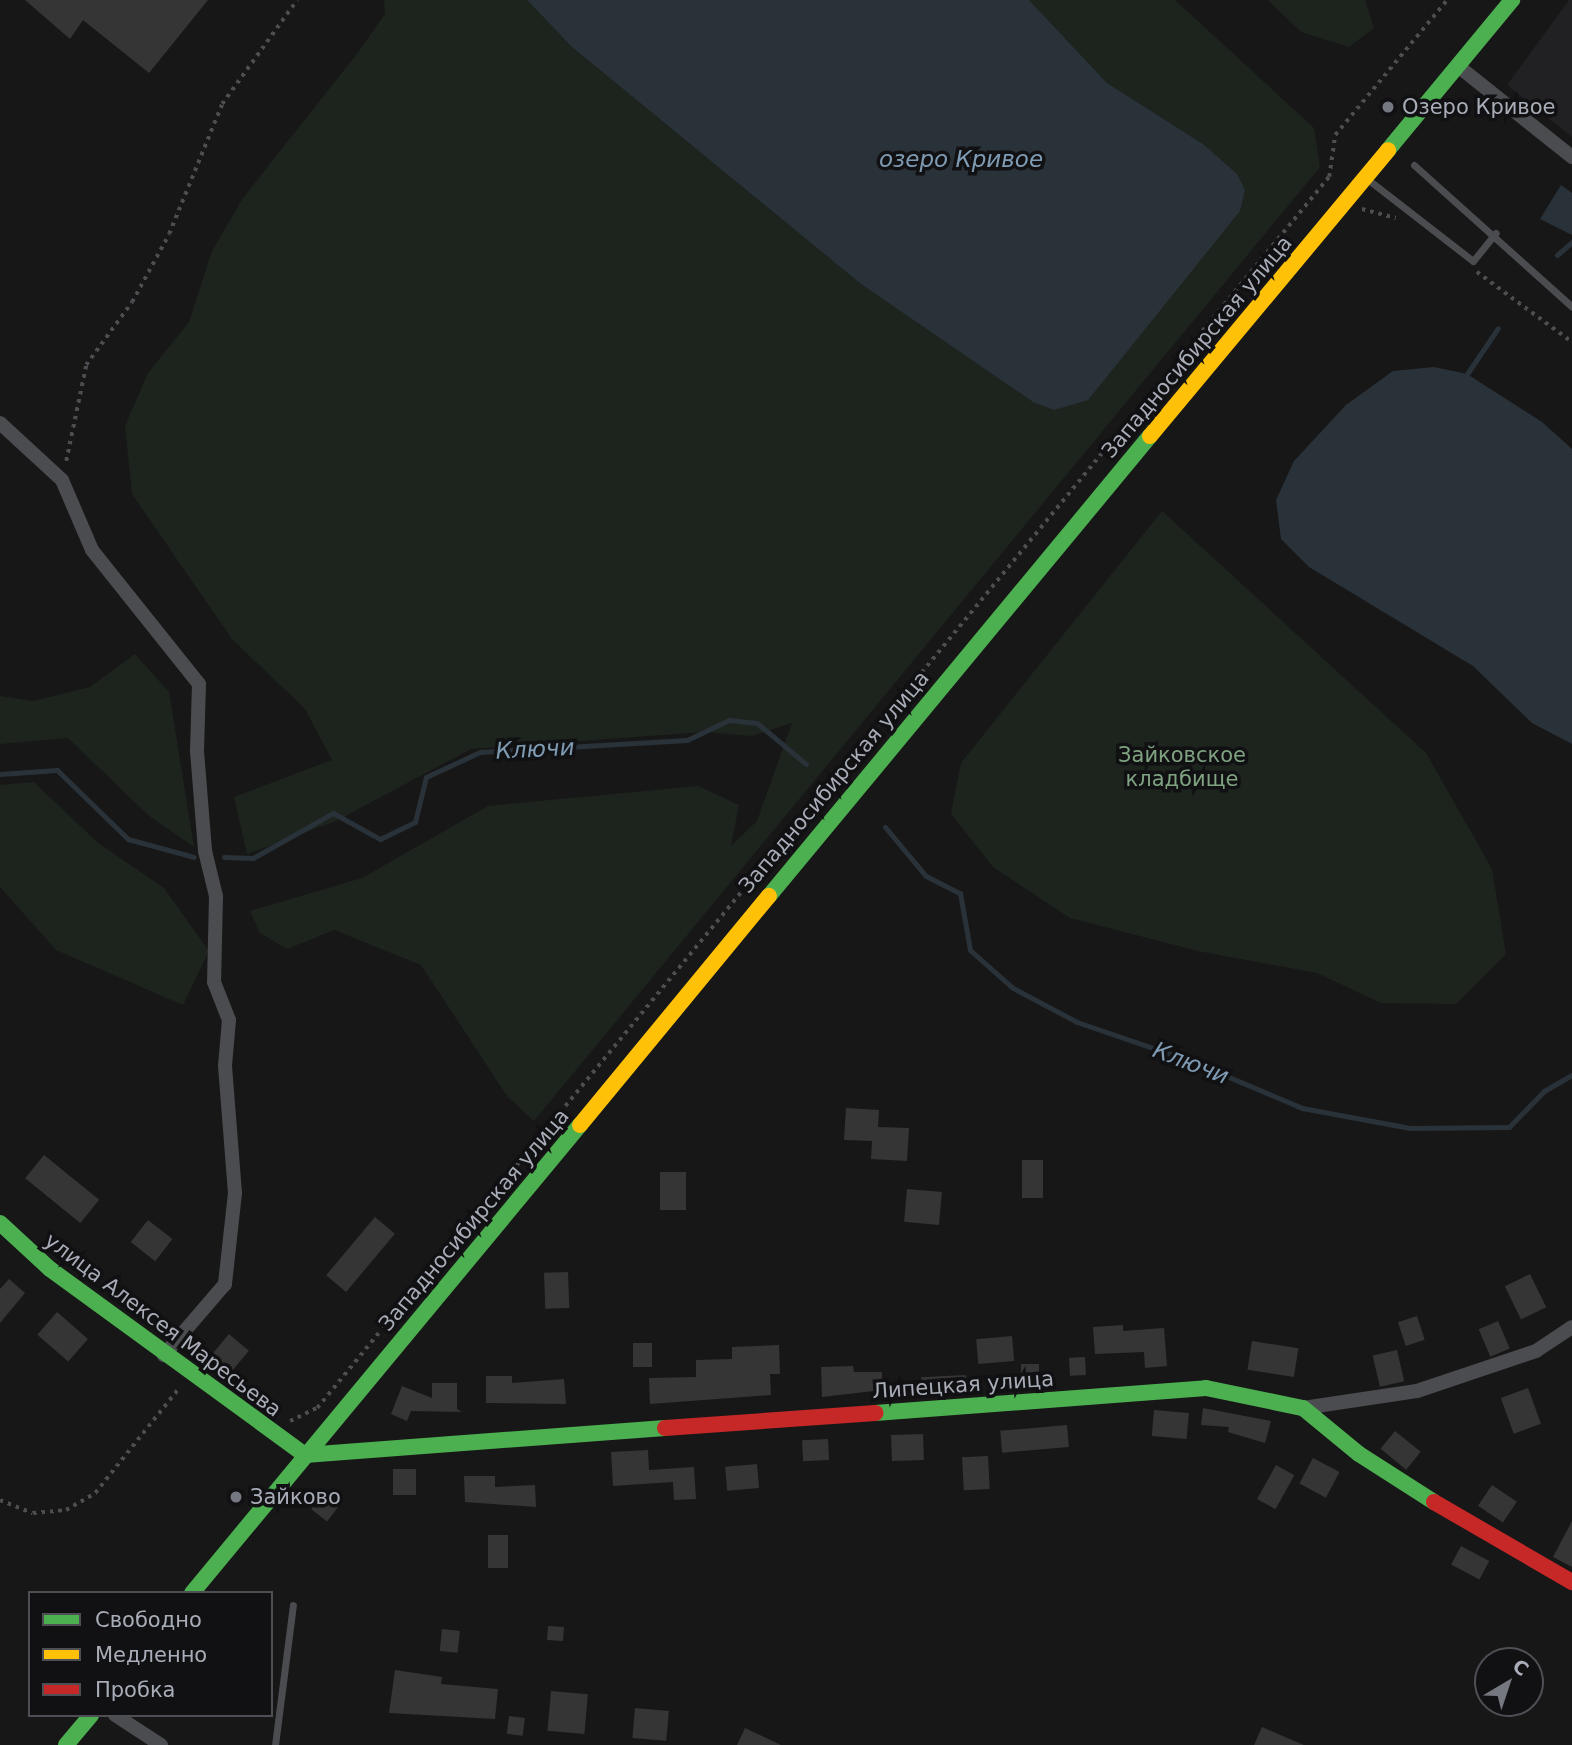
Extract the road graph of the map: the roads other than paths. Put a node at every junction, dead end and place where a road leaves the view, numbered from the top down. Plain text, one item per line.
1 (1512, 0) edge
2 (1458, 66) junction
3 (1572, 157) edge
4 (1415, 165) dead end
5 (1366, 178) junction
6 (1496, 233) junction
7 (1572, 307) edge
8 (0, 423) edge
9 (0, 1223) edge
10 (1572, 1327) edge
11 (164, 1355) junction
12 (1303, 1408) junction
13 (305, 1455) junction
14 (1572, 1582) edge
15 (193, 1591) edge
16 (293, 1605) dead end
17 (89, 1717) edge
18 (119, 1717) edge
19 (66, 1745) edge
20 (161, 1745) edge
21 (275, 1745) edge

1 - 2 main road, Западносибирская улица
2 - 3 street
2 - 5 main road, Западносибирская улица
4 - 6 lane
5 - 6 lane
5 - 13 main road, Западносибирская улица
6 - 7 lane
8 - 11 street
9 - 11 main road, улица Алексея Маресьева
10 - 12 street
11 - 13 main road, улица Алексея Маресьева
12 - 13 main road, Липецкая улица
12 - 14 main road, Липецкая улица
13 - 15 main road, Западносибирская улица
16 - 21 lane
17 - 19 main road
18 - 20 street

